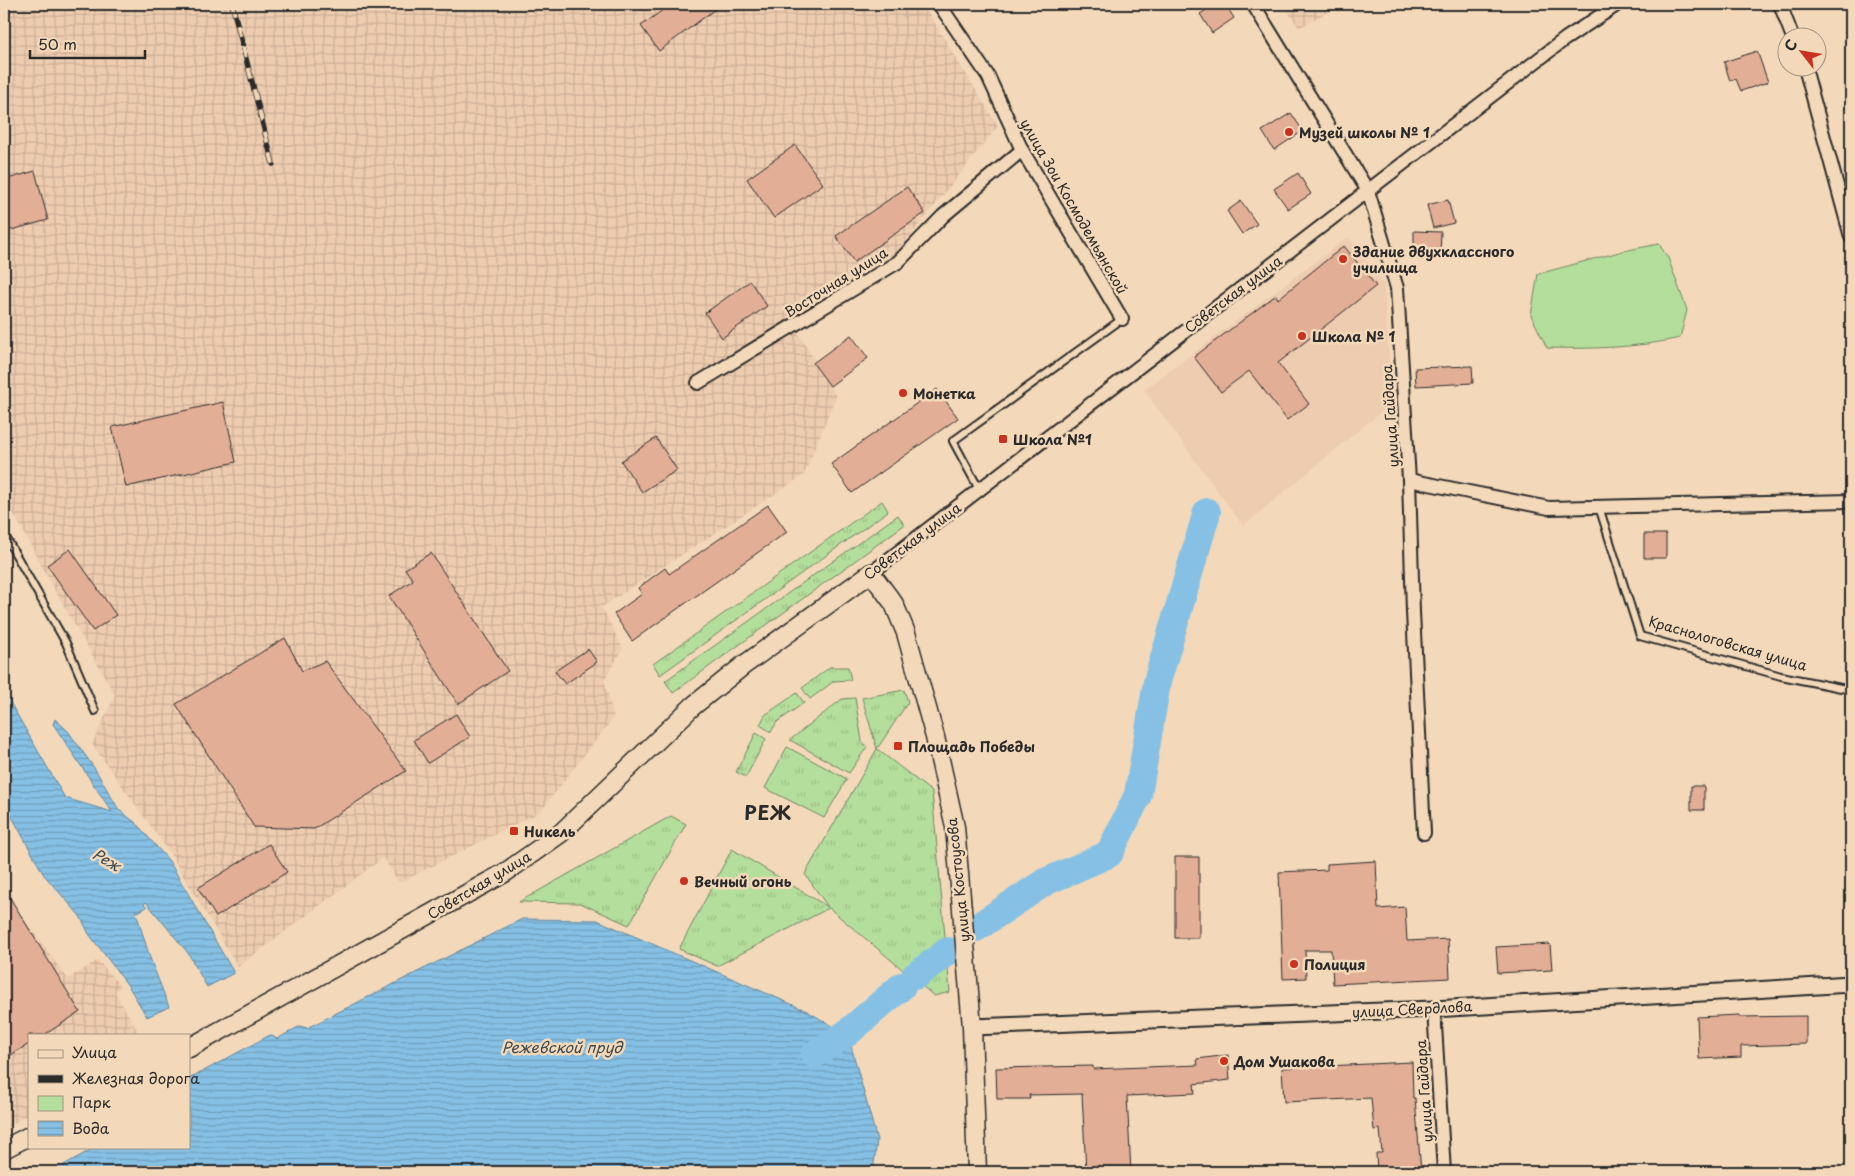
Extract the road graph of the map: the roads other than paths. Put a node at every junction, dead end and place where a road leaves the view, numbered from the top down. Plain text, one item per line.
1 (939, 4) edge
2 (1253, 4) edge
3 (1618, 4) edge
4 (1780, 4) edge
5 (1789, 28) edge
6 (1808, 78) edge
7 (1022, 150) junction
8 (1368, 191) junction
9 (1851, 237) edge
10 (1122, 319) joint
11 (698, 383) dead end
12 (1409, 480) junction
13 (979, 490) junction
14 (1851, 501) edge
15 (1599, 507) junction
16 (4, 534) edge
17 (871, 573) junction
18 (1851, 690) edge
19 (95, 711) dead end
20 (1424, 833) dead end
21 (1851, 984) edge
22 (1434, 1009) junction
23 (972, 1027) junction
24 (190, 1047) edge
25 (28, 1137) edge
26 (4, 1149) edge
27 (978, 1172) edge
28 (1444, 1172) edge

1 - 7 street, улица Зои Космодемьянской
2 - 8 street, улица Гайдара
3 - 8 street, Советская улица
4 - 5 street
6 - 9 street
7 - 10 street, улица Зои Космодемьянской
7 - 11 street, Восточная улица
8 - 12 street, улица Гайдара
8 - 13 street, Советская улица
10 - 13 lane
12 - 15 street
12 - 20 street, улица Гайдара
13 - 17 street, Советская улица
14 - 15 street
15 - 18 lane, Краснологовская улица
16 - 19 lane
17 - 23 main road, улица Костоусова
17 - 24 main road, Советская улица
21 - 22 street, улица Свердлова
22 - 23 street, улица Свердлова
22 - 28 street, улица Гайдара
23 - 27 main road, улица Костоусова
25 - 26 main road

